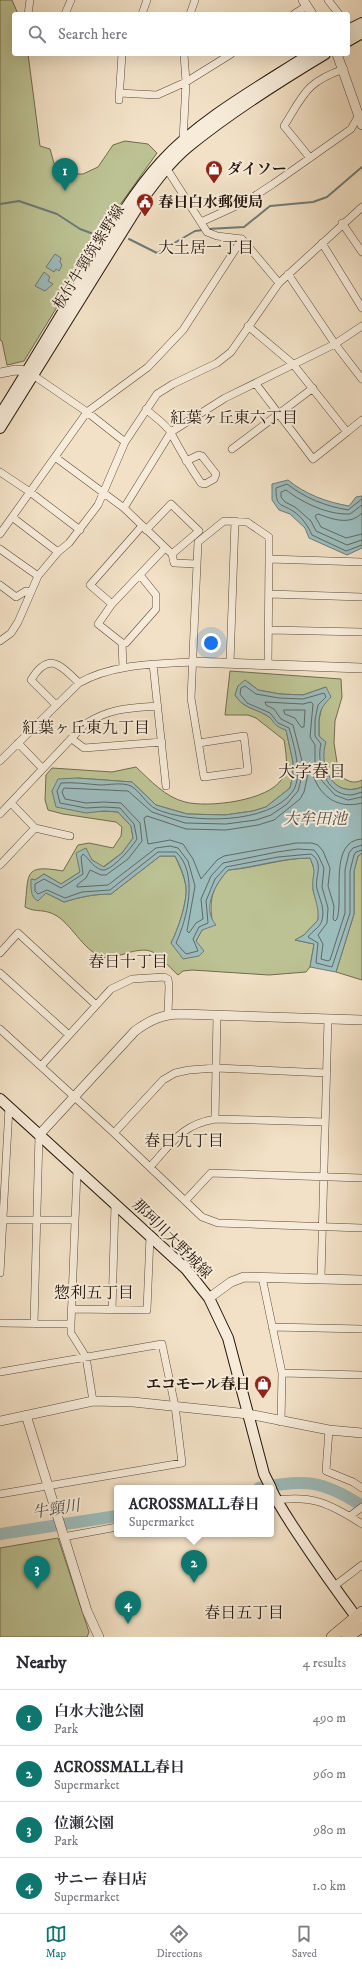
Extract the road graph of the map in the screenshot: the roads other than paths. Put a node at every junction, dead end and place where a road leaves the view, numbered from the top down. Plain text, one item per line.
1 (30, 0) edge
2 (71, 0) edge
3 (147, 0) edge
4 (195, 0) edge
5 (328, 0) edge
6 (305, 3) edge
7 (28, 12) edge
8 (66, 12) edge
9 (143, 12) edge
10 (191, 12) edge
11 (296, 12) edge
12 (311, 12) edge
13 (337, 12) edge
14 (362, 23) edge
15 (350, 28) edge
16 (362, 33) edge
17 (350, 40) edge
18 (122, 56) edge
19 (184, 56) edge
20 (228, 56) edge
21 (307, 56) edge
22 (322, 56) edge
23 (338, 56) edge
24 (344, 69) junction
25 (186, 82) junction
26 (361, 115) edge
27 (362, 125) edge
28 (182, 141) junction
29 (310, 158) junction
30 (164, 165) junction
31 (362, 207) edge
32 (342, 223) junction
33 (204, 227) junction
34 (242, 240) junction
35 (322, 243) junction
36 (362, 252) edge
37 (288, 274) junction
38 (279, 283) junction
39 (362, 308) edge
40 (248, 326) junction
41 (362, 326) edge
42 (335, 344) junction
43 (293, 364) junction
44 (0, 373) edge
45 (30, 374) junction
46 (362, 380) edge
47 (256, 384) junction
48 (313, 388) junction
49 (146, 409) junction
50 (87, 412) junction
51 (278, 414) junction
52 (0, 415) edge
53 (362, 420) edge
54 (0, 428) edge
55 (171, 432) junction
56 (347, 432) junction
57 (125, 442) junction
58 (232, 449) dead end
59 (55, 457) junction
60 (186, 461) dead end
61 (0, 472) edge
62 (30, 492) junction
63 (104, 493) junction
64 (124, 508) junction
65 (12, 517) junction
66 (235, 521) junction
67 (144, 528) junction
68 (80, 530) junction
69 (0, 534) edge
70 (165, 548) junction
71 (0, 549) edge
72 (58, 552) junction
73 (172, 554) junction
74 (269, 559) junction
75 (362, 562) edge
76 (197, 564) junction
77 (140, 575) junction
78 (38, 576) junction
79 (0, 585) edge
80 (30, 592) junction
81 (269, 594) junction
82 (362, 597) edge
83 (112, 604) junction
84 (268, 630) junction
85 (362, 632) edge
86 (0, 641) edge
87 (122, 643) junction
88 (193, 662) junction
89 (230, 663) junction
90 (153, 664) junction
91 (268, 664) junction
92 (123, 668) junction
93 (362, 668) edge
94 (79, 683) junction
95 (56, 706) junction
96 (158, 706) junction
97 (72, 739) junction
98 (162, 742) junction
99 (18, 743) junction
100 (199, 743) junction
101 (0, 760) edge
102 (42, 768) junction
103 (166, 786) dead end
104 (11, 803) junction
105 (0, 814) edge
106 (35, 828) junction
107 (70, 836) dead end
108 (0, 865) edge
109 (0, 953) edge
110 (0, 973) edge
111 (96, 1005) junction
112 (168, 1014) junction
113 (217, 1016) junction
114 (328, 1019) junction
115 (362, 1020) edge
116 (0, 1029) edge
117 (69, 1035) junction
118 (41, 1066) junction
119 (216, 1068) junction
120 (327, 1073) junction
121 (74, 1097) junction
122 (0, 1099) edge
123 (9, 1107) junction
124 (215, 1119) junction
125 (325, 1122) junction
126 (114, 1133) junction
127 (39, 1136) junction
128 (150, 1167) junction
129 (77, 1171) junction
130 (324, 1176) junction
131 (362, 1178) edge
132 (185, 1201) junction
133 (115, 1204) junction
134 (36, 1219) junction
135 (1, 1220) edge
136 (74, 1220) junction
137 (322, 1227) junction
138 (362, 1228) edge
139 (150, 1236) junction
140 (0, 1273) edge
141 (262, 1277) junction
142 (321, 1278) junction
143 (362, 1280) edge
144 (209, 1298) junction
145 (71, 1309) junction
146 (112, 1310) junction
147 (0, 1323) edge
148 (34, 1324) junction
149 (71, 1324) junction
150 (272, 1327) junction
151 (362, 1329) edge
152 (86, 1357) junction
153 (0, 1372) edge
154 (282, 1373) junction
155 (362, 1375) edge
156 (93, 1401) junction
157 (175, 1406) junction
158 (248, 1414) junction
159 (26, 1415) junction
160 (0, 1422) edge
161 (281, 1422) junction
162 (329, 1430) junction
163 (362, 1434) edge
164 (48, 1485) junction
165 (269, 1485) edge
166 (362, 1488) edge
167 (0, 1494) edge
168 (274, 1495) edge
169 (274, 1497) edge
170 (362, 1506) edge
171 (351, 1515) junction
172 (362, 1524) edge
173 (114, 1528) edge
174 (63, 1537) junction
175 (362, 1565) edge
176 (333, 1587) junction
177 (360, 1620) edge
178 (99, 1637) edge
179 (332, 1637) edge
180 (347, 1637) edge

1 - 7 street
2 - 8 street
3 - 9 street
4 - 10 street
5 - 13 street
6 - 11 street
6 - 12 street
14 - 15 main road
16 - 17 main road
18 - 25 street
19 - 25 street
20 - 25 street
21 - 28 main road, 板付牛頸筑紫野線
22 - 30 main road, 板付牛頸筑紫野線
23 - 24 street
24 - 26 street
24 - 29 street
25 - 28 street
26 - 27 street
26 - 29 street
28 - 30 main road, 板付牛頸筑紫野線
29 - 33 street
30 - 33 street
30 - 45 main road, 板付牛頸筑紫野線
31 - 32 street
32 - 35 street
32 - 36 street
33 - 34 street
34 - 38 street
34 - 50 street
35 - 37 street
35 - 39 street
37 - 38 street
37 - 42 street
38 - 40 street
40 - 43 street
40 - 49 street
41 - 42 street
42 - 43 street
42 - 46 street
43 - 47 street
43 - 48 street
44 - 45 street
45 - 50 street
45 - 52 main road, 板付牛頸筑紫野線
45 - 54 main road, 板付牛頸筑紫野線
47 - 51 street
47 - 55 street
48 - 51 street
48 - 56 street
49 - 55 street
49 - 57 street
50 - 57 street
50 - 59 street
51 - 56 street
51 - 58 street
53 - 56 street
55 - 60 street
55 - 64 street
57 - 63 street
59 - 62 street
59 - 63 street
61 - 62 street
62 - 65 street
62 - 68 street
63 - 64 street
63 - 68 street
64 - 67 street
65 - 69 street
65 - 72 street
66 - 74 street
66 - 76 street
66 - 89 street
67 - 70 street
67 - 73 street
67 - 83 street
68 - 72 street
70 - 73 street
70 - 77 street
71 - 78 street
72 - 78 street
73 - 76 street
74 - 75 street
74 - 81 street
76 - 88 street
77 - 83 street
77 - 87 street
78 - 80 street
79 - 80 street
80 - 86 street
81 - 82 street
81 - 84 street
83 - 87 street
84 - 85 street
84 - 91 street
87 - 92 street
88 - 89 street
88 - 90 street
88 - 100 street
89 - 91 street
90 - 92 street
90 - 96 street
91 - 93 street
92 - 94 street
94 - 95 street
94 - 95 street
95 - 99 street
96 - 97 street
96 - 98 street
97 - 98 street
97 - 102 street
98 - 103 street
99 - 101 street
99 - 102 street
100 - 100 street
102 - 104 street
104 - 105 street
104 - 106 street
106 - 107 street
106 - 108 street
109 - 111 street
110 - 117 street
111 - 112 street
111 - 117 street
112 - 113 street
112 - 121 street
113 - 114 street
113 - 119 street
114 - 115 street
114 - 120 street
116 - 118 street
117 - 118 street
118 - 121 street
119 - 120 street
119 - 124 street
119 - 126 street
120 - 125 street
121 - 126 street
121 - 127 street
122 - 123 main road, 那珂川大野城線
123 - 127 main road, 那珂川大野城線
123 - 135 street
124 - 125 street
124 - 128 street
125 - 130 street
126 - 128 street
127 - 129 main road, 那珂川大野城線
127 - 134 street
128 - 132 street
129 - 133 main road, 那珂川大野城線
129 - 136 street
130 - 131 street
130 - 132 street
130 - 137 street
132 - 137 street
133 - 139 main road, 那珂川大野城線
133 - 146 street
134 - 135 street
134 - 136 street
134 - 148 street
135 - 140 street
136 - 145 street
137 - 138 street
137 - 142 street
139 - 144 main road, 那珂川大野城線
139 - 146 street
141 - 142 street
141 - 144 street
141 - 150 street
142 - 143 street
144 - 158 main road, 那珂川大野城線
145 - 146 street
145 - 149 street
147 - 148 street
148 - 149 street
149 - 152 street
150 - 151 street
150 - 154 street
152 - 153 street
152 - 156 street
152 - 157 street
154 - 155 street
154 - 161 street
156 - 157 street
156 - 159 street
157 - 158 street
157 - 164 street
158 - 161 street
158 - 165 main road, 那珂川大野城線
159 - 160 street
159 - 164 street
161 - 162 street
162 - 163 street
162 - 166 street
164 - 167 street
164 - 174 street
168 - 171 street
169 - 176 main road, 那珂川大野城線
170 - 171 street
171 - 172 street
173 - 174 street
174 - 178 street
175 - 176 street
176 - 177 main road, 那珂川大野城線
177 - 179 main road
177 - 180 main road

